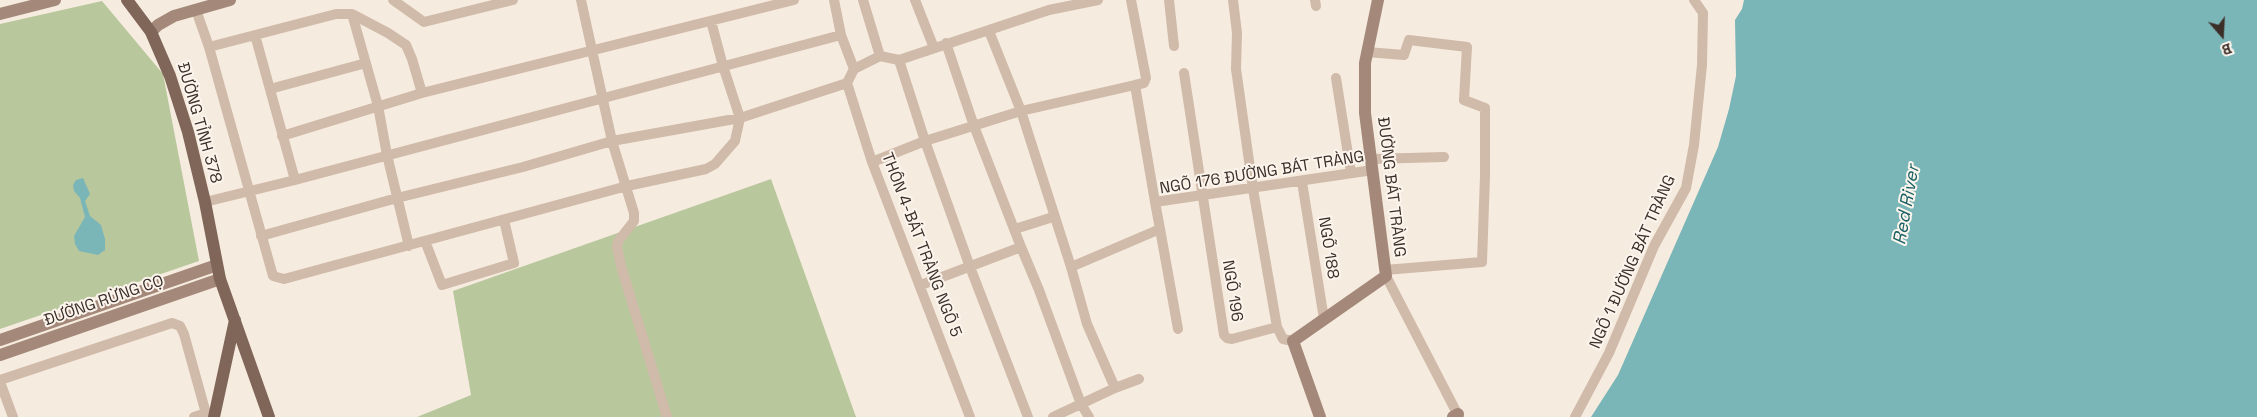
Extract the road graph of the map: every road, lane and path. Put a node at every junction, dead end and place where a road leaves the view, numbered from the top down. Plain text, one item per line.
1 (55, 0) edge
2 (127, 0) edge
3 (230, 0) edge
4 (393, 0) edge
5 (513, 0) edge
6 (582, 0) edge
7 (794, 0) edge
8 (834, 0) edge
9 (863, 0) edge
10 (915, 0) edge
11 (1098, 0) edge
12 (1131, 0) edge
13 (1169, 0) edge
14 (1233, 0) edge
15 (1378, 0) edge
16 (1694, 0) edge
17 (196, 10) junction
18 (0, 14) edge
19 (352, 14) junction
20 (711, 21) junction
21 (989, 31) junction
22 (150, 32) junction
23 (255, 35) junction
24 (841, 35) junction
25 (946, 43) junction
26 (1174, 46) dead end
27 (209, 48) junction
28 (934, 48) junction
29 (592, 50) junction
30 (1367, 52) junction
31 (880, 56) junction
32 (900, 60) junction
33 (366, 63) junction
34 (722, 66) junction
35 (854, 69) junction
36 (1184, 73) dead end
37 (1336, 78) dead end
38 (847, 83) junction
39 (1135, 85) junction
40 (270, 89) junction
41 (422, 93) junction
42 (602, 98) junction
43 (378, 106) junction
44 (1021, 112) junction
45 (740, 118) junction
46 (974, 126) junction
47 (282, 136) junction
48 (612, 141) junction
49 (925, 141) junction
50 (387, 155) junction
51 (1444, 157) dead end
52 (872, 162) junction
53 (1372, 164) junction
54 (1351, 173) junction
55 (294, 180) junction
56 (1302, 182) junction
57 (627, 186) junction
58 (1253, 188) junction
59 (249, 192) junction
60 (1202, 196) junction
61 (397, 198) junction
62 (205, 202) junction
63 (1156, 202) junction
64 (1053, 217) junction
65 (504, 220) junction
66 (1015, 229) junction
67 (1160, 229) junction
68 (261, 236) junction
69 (425, 241) junction
70 (409, 246) junction
71 (1021, 247) junction
72 (217, 265) junction
73 (970, 266) junction
74 (1071, 267) junction
75 (1385, 273) junction
76 (220, 280) junction
77 (921, 286) junction
78 (1324, 319) junction
79 (235, 320) junction
80 (1277, 327) junction
81 (1178, 330) dead end
82 (0, 340) edge
83 (1293, 341) junction
84 (0, 355) edge
85 (1139, 379) dead end
86 (0, 381) edge
87 (1115, 388) junction
88 (1081, 404) junction
89 (209, 416) edge
90 (1457, 416) edge
91 (13, 417) edge
92 (194, 417) edge
93 (269, 417) edge
94 (667, 417) edge
95 (970, 417) edge
96 (1028, 417) edge
97 (1053, 417) edge
98 (1089, 417) edge
99 (1320, 417) edge
100 (1575, 417) edge

1 - 18 street
2 - 22 main road, ĐƯỜNG TỈNH 378
3 - 17 street
4 - 5 street
6 - 29 street
7 - 20 street
8 - 24 street
9 - 31 street
10 - 28 street
11 - 21 street
12 - 39 street
13 - 26 street
14 - 58 street
15 - 30 street, ĐƯỜNG BÁT TRÀNG
16 - 100 street, NGÕ 1 ĐƯỜNG BÁT TRÀNG
17 - 22 street
17 - 27 street
19 - 23 street
19 - 33 street
19 - 41 street
20 - 29 street
20 - 34 street
21 - 25 street
21 - 44 street
22 - 62 main road, ĐƯỜNG TỈNH 378
23 - 27 street
23 - 40 street
24 - 34 street
24 - 35 street
25 - 28 street
25 - 46 street
27 - 59 street
28 - 32 street
29 - 41 street
29 - 42 street
30 - 53 street, ĐƯỜNG BÁT TRÀNG
30 - 75 street
31 - 32 street
31 - 35 street
32 - 49 street
33 - 40 street
33 - 43 street
34 - 42 street
34 - 45 street
35 - 38 street
36 - 60 street
37 - 54 street
38 - 45 street
38 - 52 street, THÔN 4-BÁT TRÀNG NGÕ 5
39 - 44 street
39 - 63 street
40 - 47 street
41 - 43 street
42 - 48 street
42 - 50 street
43 - 47 street
43 - 50 street
44 - 46 street
44 - 64 street
45 - 48 street
45 - 57 street
46 - 49 street
46 - 66 street
47 - 55 street
48 - 57 street
48 - 61 street
49 - 52 street
49 - 73 street
50 - 55 street
50 - 61 street
51 - 53 street, NGÕ 176 ĐƯỜNG BÁT TRÀNG
52 - 77 street, THÔN 4-BÁT TRÀNG NGÕ 5
53 - 54 street, NGÕ 176 ĐƯỜNG BÁT TRÀNG
53 - 75 street, ĐƯỜNG BÁT TRÀNG
54 - 56 street, NGÕ 176 ĐƯỜNG BÁT TRÀNG
55 - 59 street
56 - 58 street, NGÕ 176 ĐƯỜNG BÁT TRÀNG
56 - 78 street, NGÕ 188
57 - 65 street
57 - 94 street
58 - 60 street, NGÕ 176 ĐƯỜNG BÁT TRÀNG
58 - 80 street
59 - 62 street
59 - 68 street
60 - 63 street, NGÕ 176 ĐƯỜNG BÁT TRÀNG
60 - 80 street, NGÕ 196
61 - 68 street
61 - 70 street
62 - 72 main road, ĐƯỜNG TỈNH 378
63 - 67 street, NGÕ 176 ĐƯỜNG BÁT TRÀNG
64 - 66 street
64 - 74 street
65 - 69 street
65 - 69 street
66 - 71 street
67 - 74 street
67 - 81 street, NGÕ 176 ĐƯỜNG BÁT TRÀNG
68 - 70 street
69 - 70 street
71 - 73 street
71 - 88 street
72 - 76 main road, ĐƯỜNG TỈNH 378
72 - 82 street, ĐƯỜNG RỪNG CỌ
73 - 77 street
73 - 96 street
74 - 87 street
75 - 78 street, ĐƯỜNG BÁT TRÀNG
75 - 90 street
76 - 79 main road, ĐƯỜNG TỈNH 378
76 - 84 street, ĐƯỜNG RỪNG CỌ
77 - 95 street, THÔN 4-BÁT TRÀNG NGÕ 5
78 - 83 street, ĐƯỜNG BÁT TRÀNG
79 - 89 main road
79 - 93 main road, ĐƯỜNG TỈNH 378
80 - 83 street
83 - 99 street
85 - 87 street
86 - 89 street
86 - 91 street
87 - 88 street
88 - 97 street
88 - 98 street
89 - 92 street

